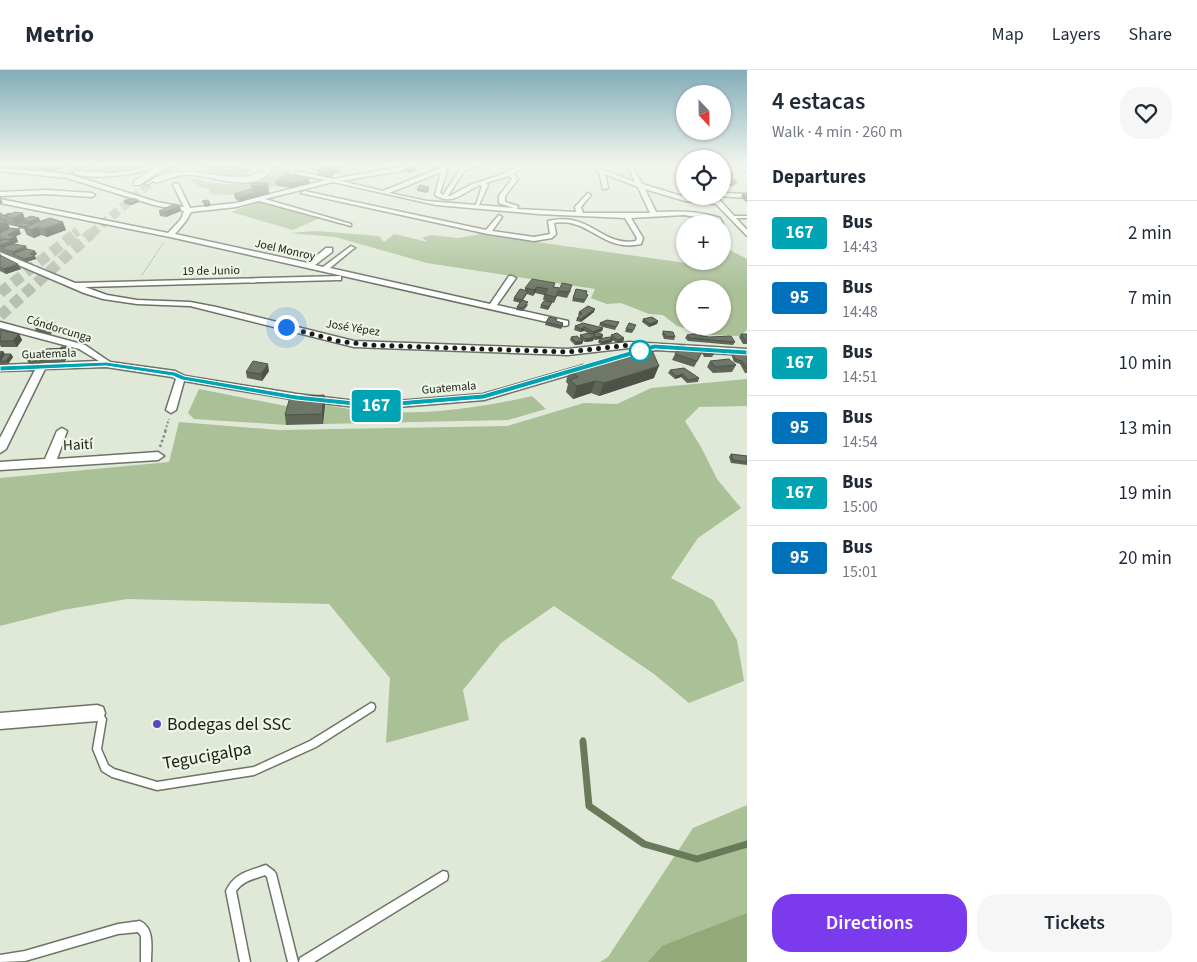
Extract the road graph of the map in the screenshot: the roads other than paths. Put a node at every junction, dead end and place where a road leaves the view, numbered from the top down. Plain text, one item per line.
1 (27, 207) edge
2 (170, 207) edge
3 (186, 207) edge
4 (220, 207) edge
5 (285, 207) edge
6 (365, 207) edge
7 (470, 207) edge
8 (513, 207) edge
9 (578, 207) edge
10 (650, 207) edge
11 (722, 207) edge
12 (188, 210) junction
13 (535, 211) junction
14 (580, 214) junction
15 (654, 214) junction
16 (705, 215) edge
17 (627, 216) junction
18 (499, 217) dead end
19 (732, 217) junction
20 (747, 217) edge
21 (349, 224) dead end
22 (0, 225) edge
23 (16, 228) edge
24 (488, 232) junction
25 (747, 234) edge
26 (169, 236) junction
27 (351, 248) dead end
28 (330, 250) dead end
29 (0, 254) edge
30 (308, 267) junction
31 (324, 270) junction
32 (345, 276) junction
33 (512, 278) dead end
34 (76, 285) junction
35 (492, 308) junction
36 (565, 323) edge
37 (0, 325) edge
38 (654, 346) junction
39 (727, 352) junction
40 (747, 352) edge
41 (626, 355) edge
42 (747, 357) edge
43 (106, 364) junction
44 (41, 367) junction
45 (589, 367) edge
46 (0, 368) edge
47 (182, 378) junction
48 (171, 412) road end
49 (62, 431) dead end
50 (0, 449) edge
51 (158, 456) road end
52 (50, 461) junction
53 (0, 466) edge
54 (371, 707) dead end
55 (97, 713) joint
56 (0, 720) edge
57 (444, 876) dead end
58 (24, 959) edge
59 (0, 960) edge
60 (146, 962) edge
61 (245, 962) edge
62 (293, 962) edge
63 (304, 962) edge

1 - 26 street, Joel Monroy
2 - 12 street
3 - 12 street
4 - 12 street
5 - 21 street
6 - 24 street
7 - 13 street
8 - 13 street
9 - 14 street
10 - 15 street
11 - 19 street
12 - 26 street
13 - 14 street
14 - 17 street
15 - 16 street
15 - 17 street
17 - 24 street
18 - 24 street
19 - 20 lane
19 - 25 street
22 - 23 street
26 - 30 street, Joel Monroy
27 - 31 street
28 - 30 street
29 - 34 street, José Yépez
30 - 31 street, Joel Monroy
31 - 32 street, Joel Monroy
32 - 34 street, 19 de Junio
32 - 35 street, Joel Monroy
33 - 35 street
34 - 38 street, José Yépez
35 - 36 street, Joel Monroy
37 - 43 street, Cóndorcunga
38 - 39 street
38 - 41 street
39 - 40 street
39 - 42 street
43 - 44 street, Guatemala
43 - 47 street, Guatemala
44 - 46 street, Guatemala
44 - 50 street
45 - 47 street, Guatemala
47 - 48 street
49 - 52 street
51 - 52 street, Haití
52 - 53 street, Haití
54 - 55 lane, Tegucigalpa
55 - 56 street, Tegucigalpa
57 - 63 lane
58 - 59 lane
58 - 60 lane
61 - 62 lane

